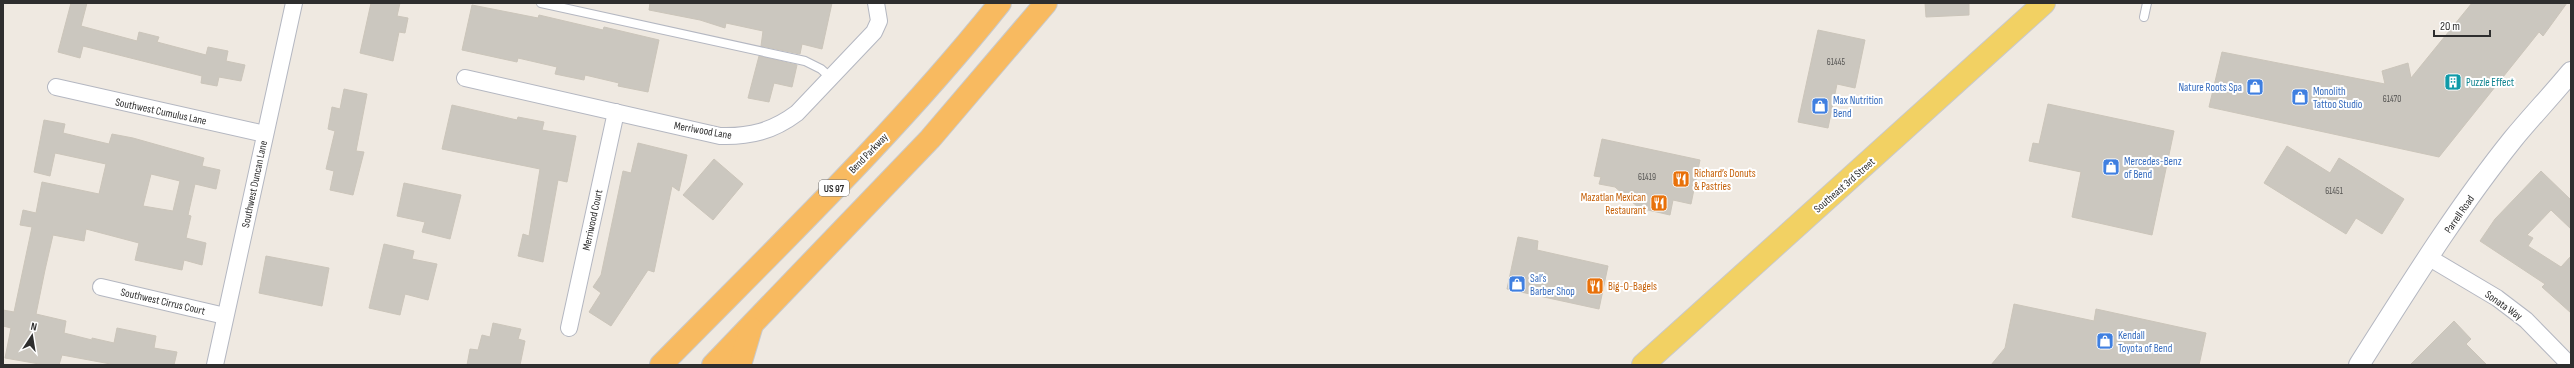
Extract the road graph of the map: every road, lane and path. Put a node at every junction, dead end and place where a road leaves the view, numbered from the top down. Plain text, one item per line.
1 (294, 3) edge
2 (540, 3) edge
3 (876, 3) edge
4 (1000, 3) edge
5 (1046, 3) edge
6 (2044, 3) edge
7 (2147, 3) edge
8 (2144, 17) dead end
9 (2571, 72) edge
10 (466, 78) dead end
11 (831, 78) junction
12 (56, 87) dead end
13 (616, 112) junction
14 (265, 134) junction
15 (2428, 257) junction
16 (101, 287) dead end
17 (225, 316) junction
18 (752, 326) junction
19 (569, 328) dead end
20 (215, 365) edge
21 (661, 365) edge
22 (713, 365) edge
23 (740, 365) edge
24 (1643, 365) edge
25 (2359, 365) edge
26 (2570, 365) edge

1 - 14 street, Southwest Duncan Lane
2 - 11 lane
3 - 11 street, Merriwood Lane
4 - 21 highway, Bend Parkway / US 97
5 - 18 highway
6 - 24 main road, Southeast 3rd Street
7 - 8 lane
9 - 15 street, Parrell Road
10 - 13 street, Merriwood Lane
11 - 13 street, Merriwood Lane
12 - 14 street, Southwest Cumulus Lane
13 - 19 street, Merriwood Court
14 - 17 street, Southwest Duncan Lane
15 - 25 street, Parrell Road
15 - 26 street, Sonata Way
16 - 17 street, Southwest Cirrus Court
17 - 20 street, Southwest Duncan Lane
18 - 22 highway
18 - 23 highway

